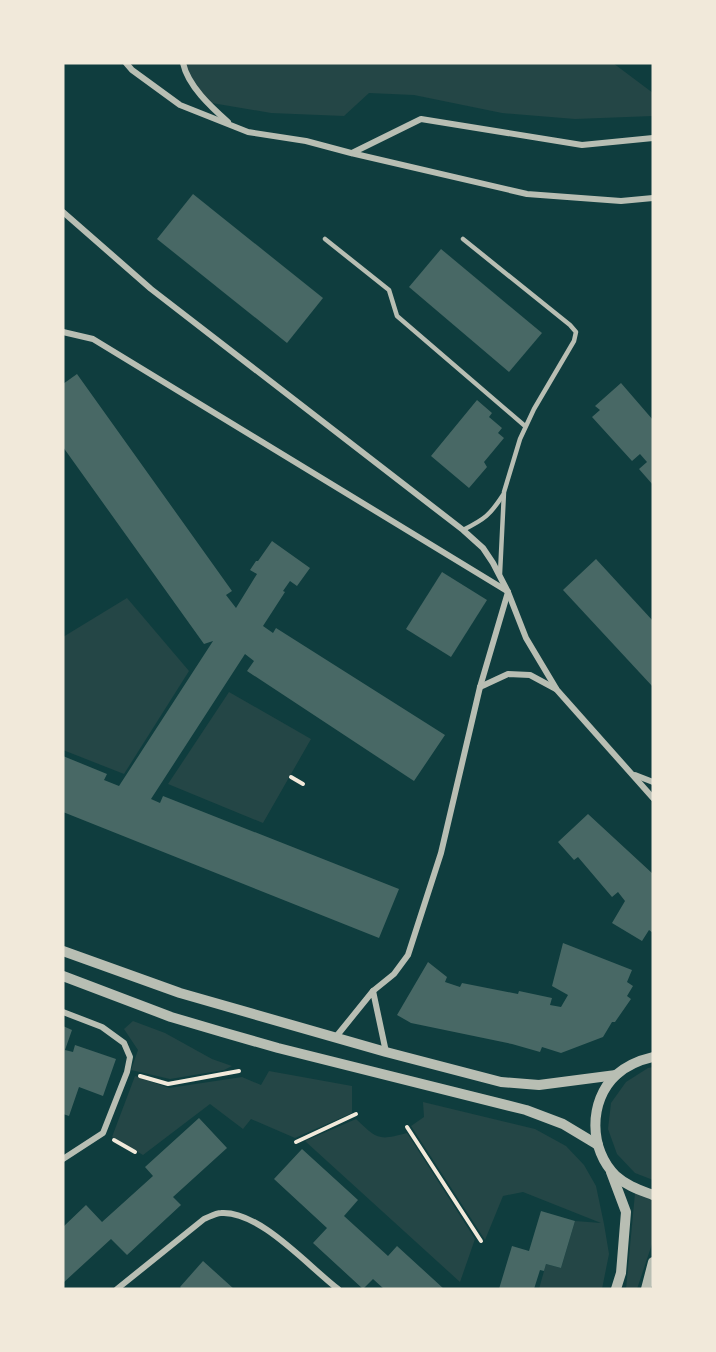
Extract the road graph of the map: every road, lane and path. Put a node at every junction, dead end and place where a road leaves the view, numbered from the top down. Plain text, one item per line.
1 (126, 63) edge
2 (183, 63) edge
3 (230, 125) junction
4 (653, 138) edge
5 (351, 153) junction
6 (653, 198) edge
7 (63, 212) edge
8 (325, 239) dead end
9 (463, 239) dead end
10 (63, 332) edge
11 (525, 426) junction
12 (504, 492) junction
13 (463, 530) junction
14 (500, 576) junction
15 (508, 592) junction
16 (480, 687) junction
17 (556, 690) junction
18 (632, 773) junction
19 (291, 777) dead end
20 (653, 782) edge
21 (303, 784) dead end
22 (653, 798) edge
23 (63, 951) edge
24 (63, 976) edge
25 (373, 991) junction
26 (63, 1012) edge
27 (335, 1038) junction
28 (386, 1052) junction
29 (653, 1057) edge
30 (239, 1071) dead end
31 (128, 1072) junction
32 (616, 1076) junction
33 (356, 1114) dead end
34 (407, 1127) dead end
35 (103, 1133) junction
36 (296, 1142) dead end
37 (598, 1145) junction
38 (135, 1152) dead end
39 (63, 1160) edge
40 (610, 1169) junction
41 (653, 1195) edge
42 (481, 1241) dead end
43 (653, 1262) edge
44 (335, 1288) edge
45 (117, 1289) edge
46 (616, 1289) edge
47 (646, 1289) edge

1 - 3 street
2 - 3 street
3 - 5 street
4 - 5 street
5 - 6 street
7 - 13 street
8 - 11 lane
9 - 11 lane
10 - 15 street
11 - 12 lane
12 - 13 lane
12 - 14 lane
13 - 14 street
14 - 15 street
15 - 16 street
15 - 17 street
16 - 17 street
16 - 25 street
17 - 18 street
18 - 20 street
18 - 22 street
19 - 21 path
23 - 27 street
24 - 37 street
25 - 27 street
25 - 28 street
26 - 31 street
27 - 28 street
28 - 32 street
29 - 32 street
30 - 31 path
31 - 35 street
32 - 37 street
33 - 36 path
34 - 42 path
35 - 38 path
35 - 39 street
37 - 40 street
40 - 41 street
40 - 46 street
43 - 47 street
44 - 45 street

